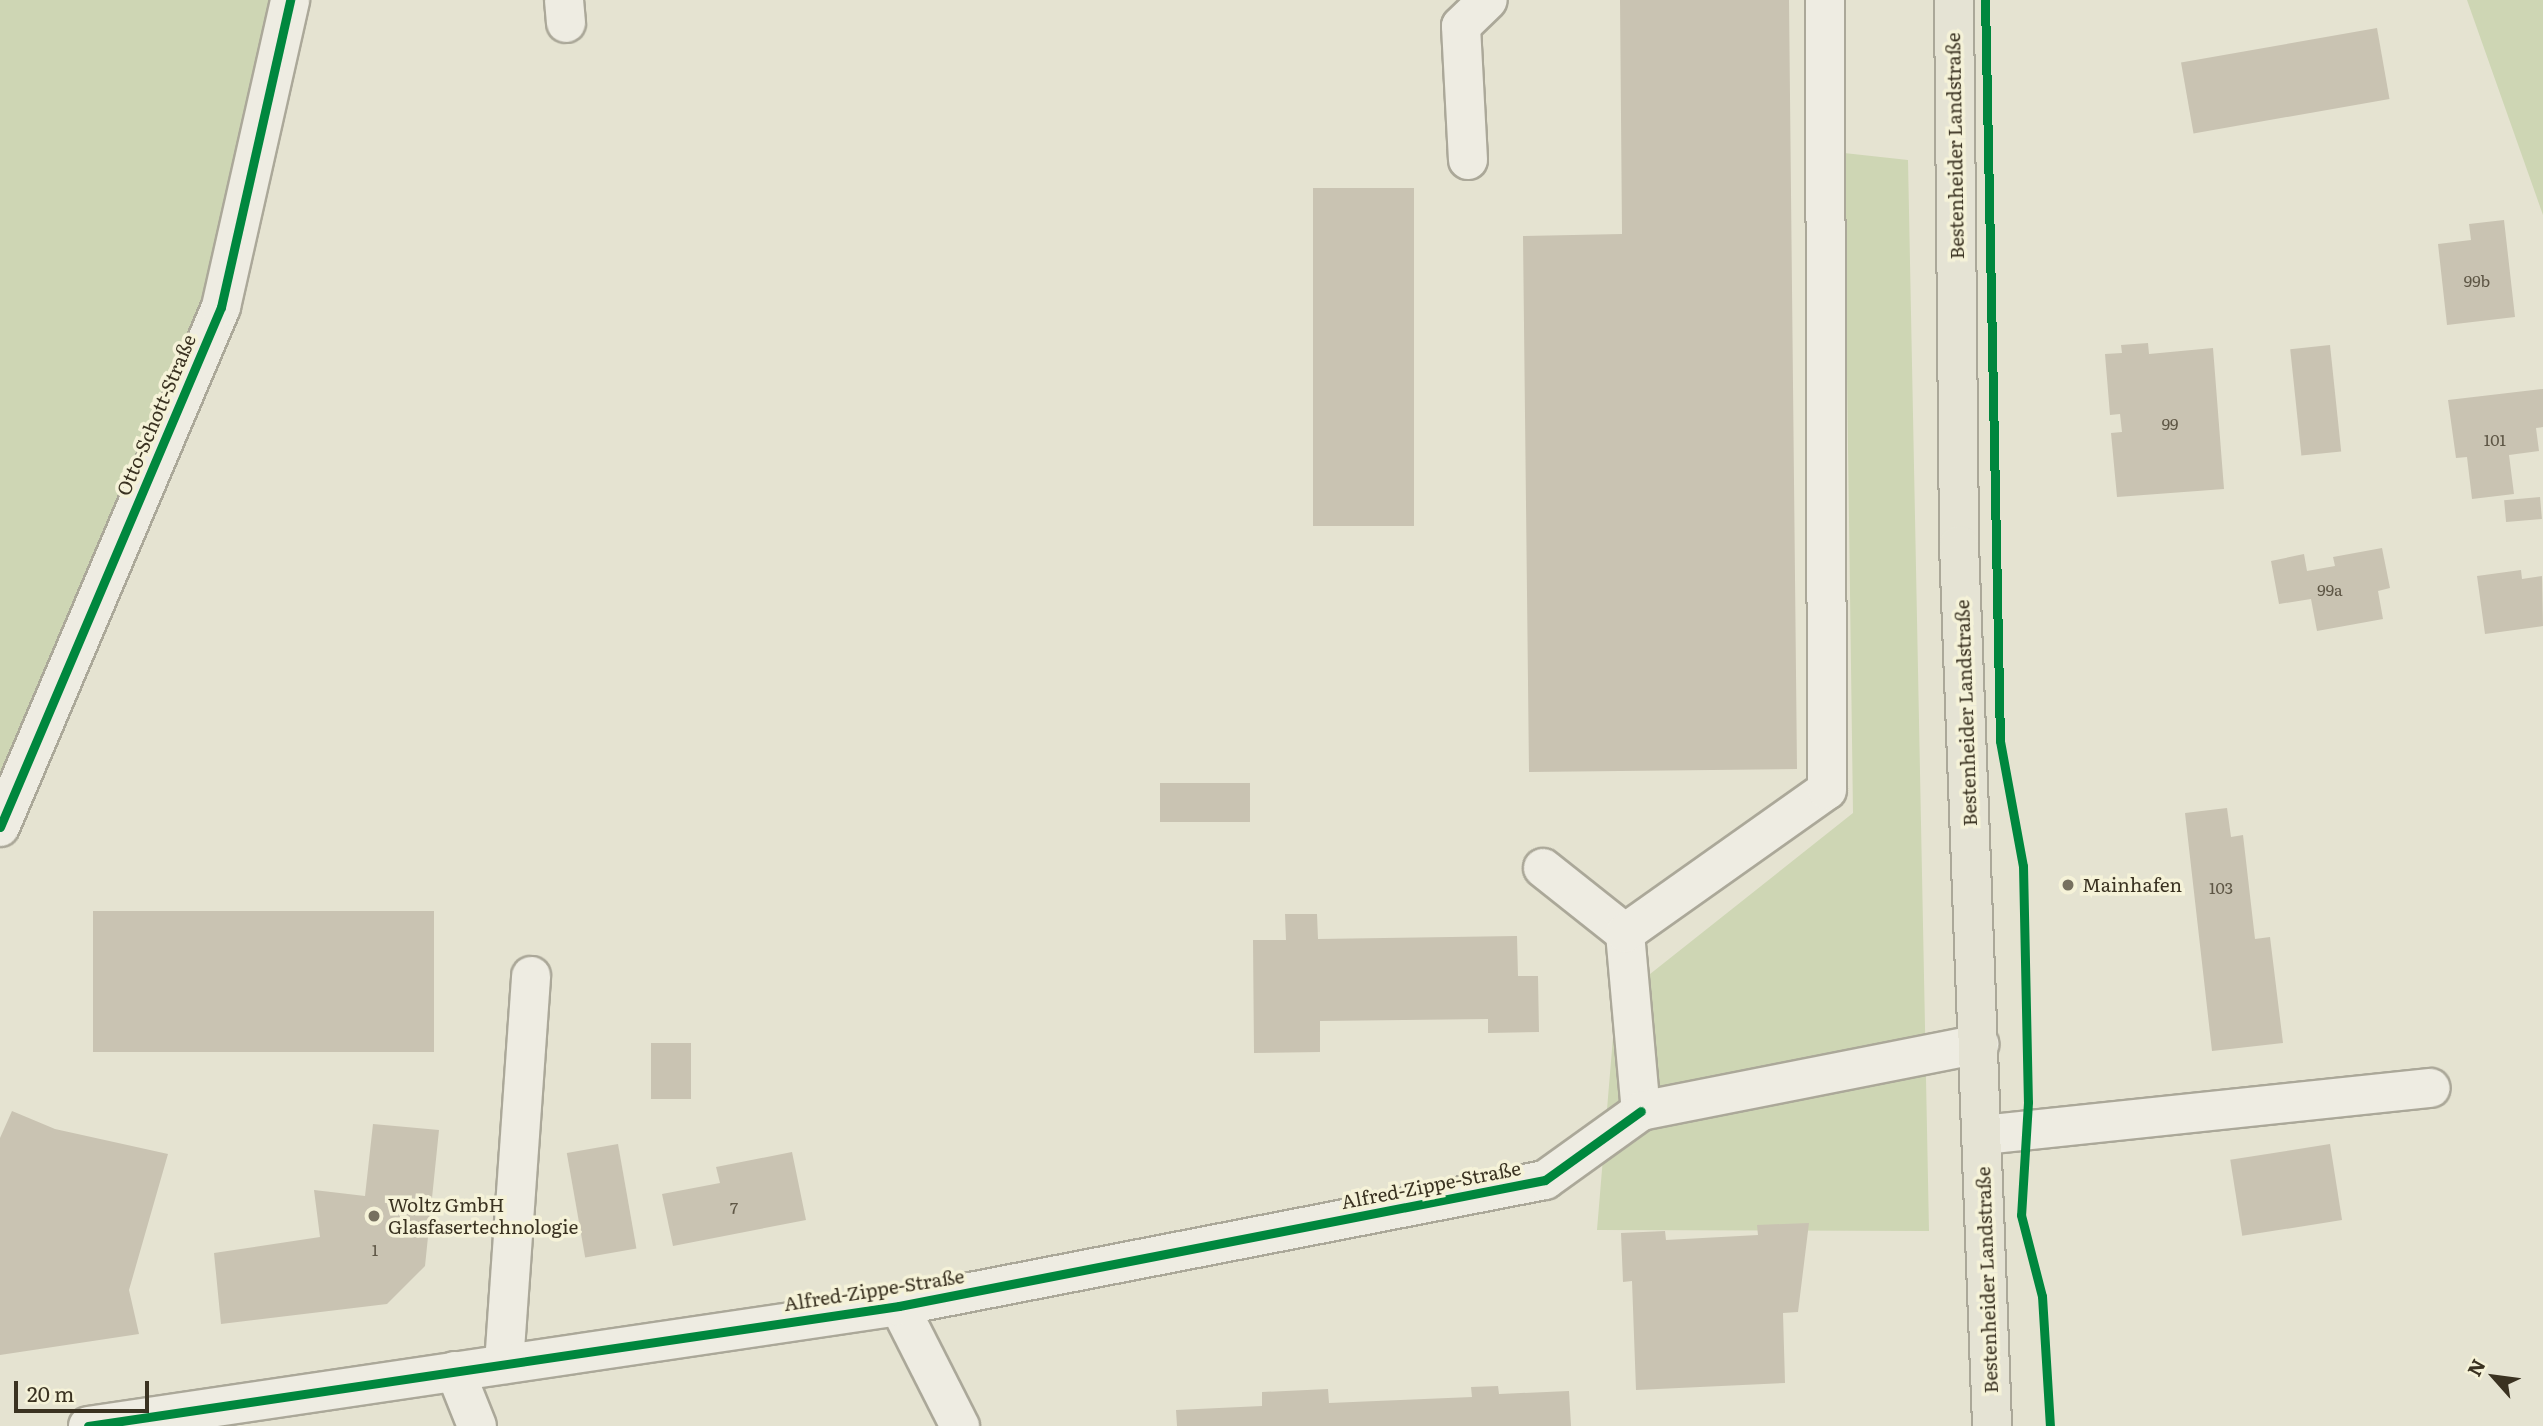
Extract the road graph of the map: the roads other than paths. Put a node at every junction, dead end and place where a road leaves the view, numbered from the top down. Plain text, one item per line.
1 (290, 0) edge
2 (1488, 0) edge
3 (1825, 0) edge
4 (1954, 0) edge
5 (1468, 160) dead end
6 (0, 827) edge
7 (1544, 868) dead end
8 (1625, 933) junction
9 (531, 976) dead end
10 (1979, 1044) junction
11 (2431, 1088) dead end
12 (1641, 1111) junction
13 (1983, 1135) junction
14 (900, 1306) junction
15 (504, 1364) junction
16 (455, 1371) junction
17 (88, 1426) edge
18 (477, 1426) edge
19 (960, 1426) edge
20 (1992, 1426) edge

1 - 6 street, Otto-Schott-Straße
2 - 5 street
3 - 8 street
4 - 10 main road, Bestenheider Landstraße
7 - 8 street
8 - 12 street
9 - 15 street
10 - 12 street
10 - 13 main road, Bestenheider Landstraße
11 - 13 street
12 - 14 street, Alfred-Zippe-Straße
13 - 20 main road, Bestenheider Landstraße
14 - 15 street, Alfred-Zippe-Straße
14 - 19 street
15 - 16 street, Alfred-Zippe-Straße
16 - 17 street, Alfred-Zippe-Straße
16 - 18 street

